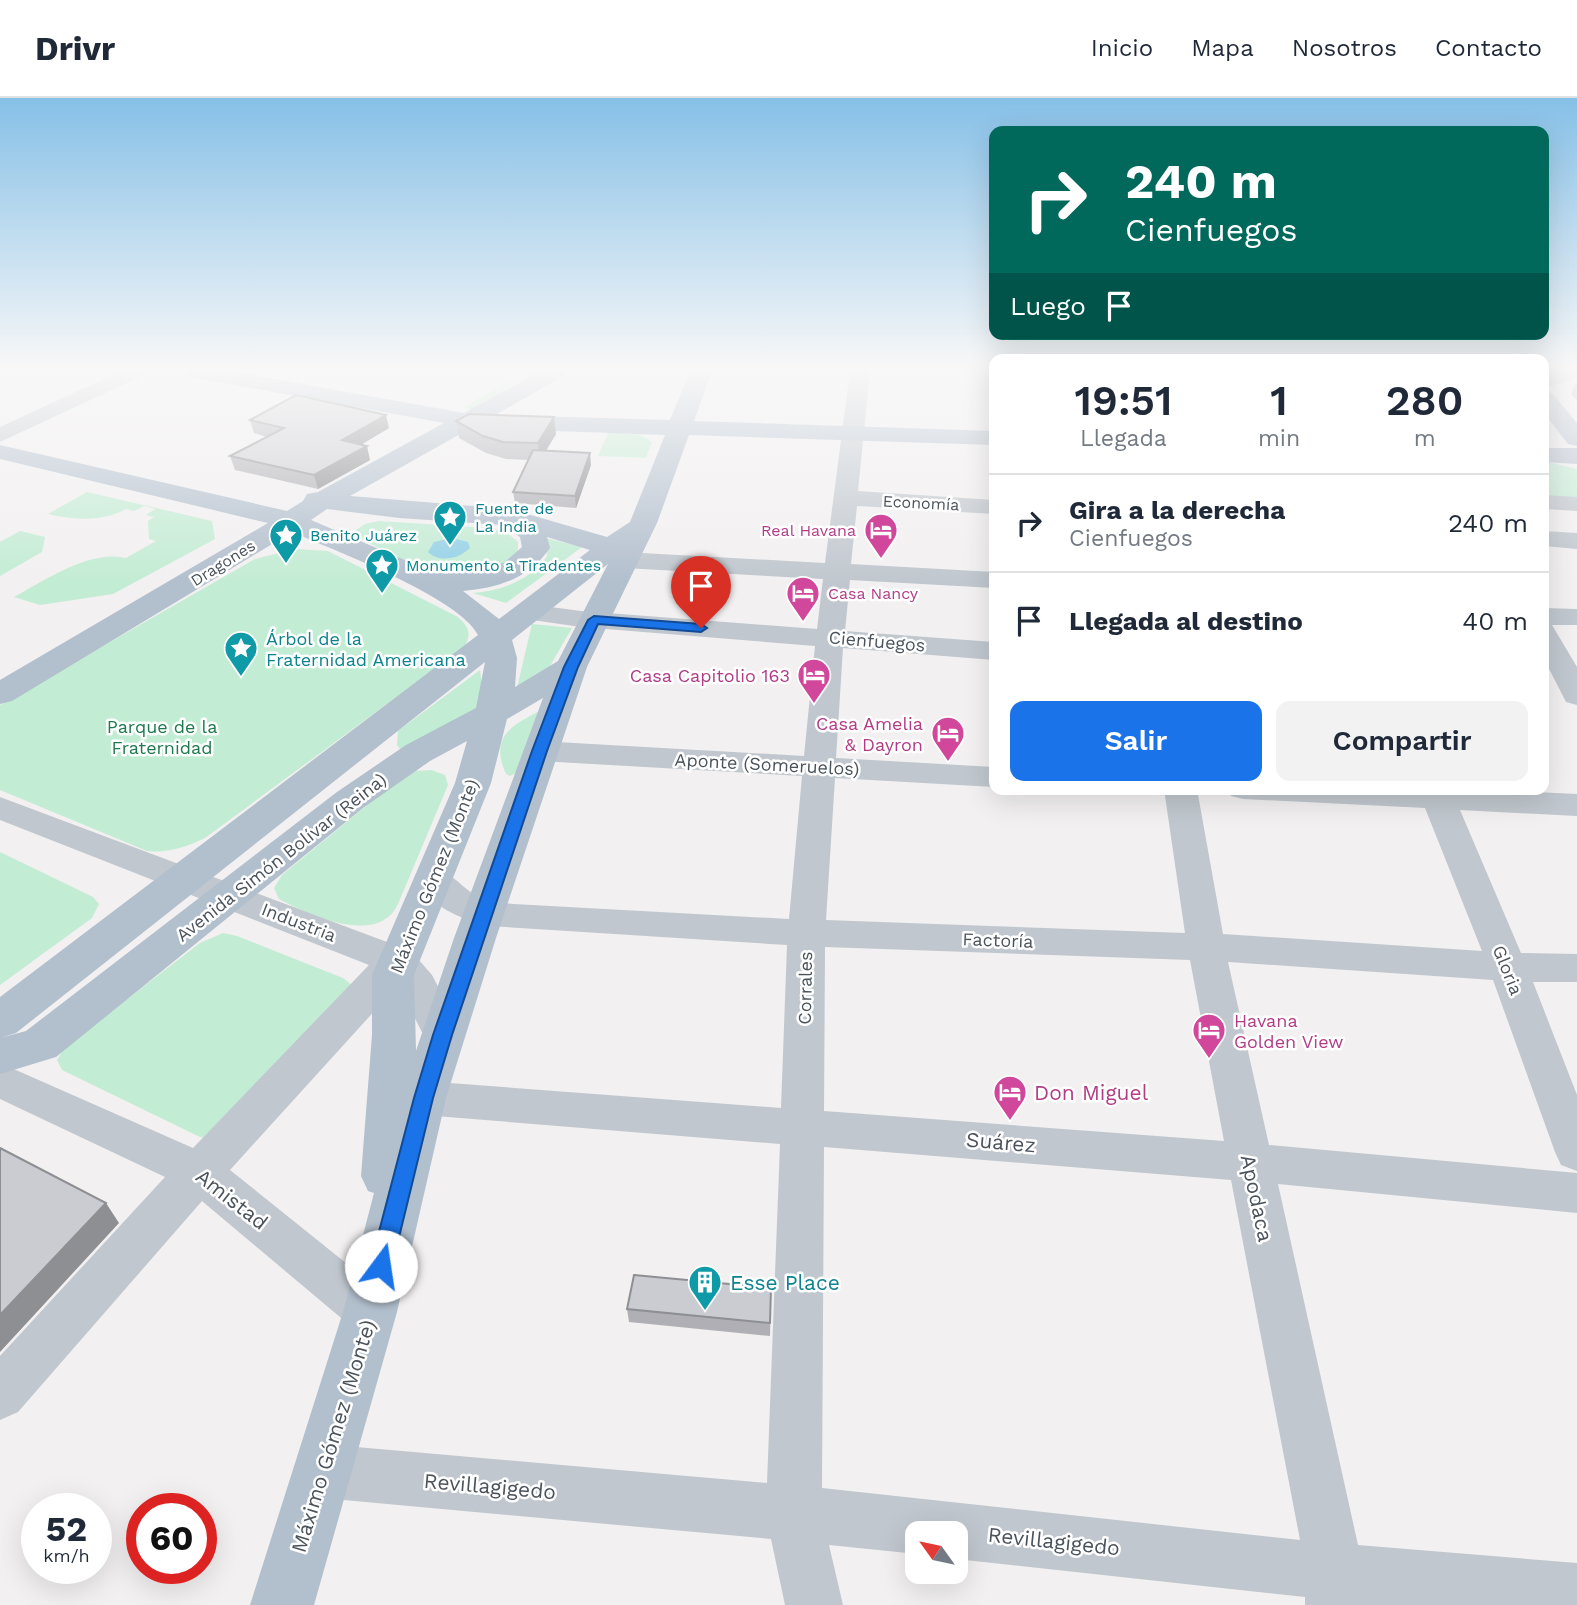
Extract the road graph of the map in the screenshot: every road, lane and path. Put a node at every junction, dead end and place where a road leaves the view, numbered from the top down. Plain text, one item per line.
1 (7, 441) edge
2 (52, 441) edge
3 (432, 441) edge
4 (673, 441) edge
5 (852, 441) edge
6 (1549, 455) edge
7 (1577, 456) edge
8 (271, 498) junction
9 (847, 498) junction
10 (322, 501) junction
11 (1549, 502) edge
12 (1577, 504) edge
13 (989, 507) edge
14 (400, 510) junction
15 (510, 517) junction
16 (290, 522) junction
17 (643, 523) junction
18 (1549, 539) edge
19 (1577, 541) edge
20 (346, 548) junction
21 (618, 553) junction
22 (226, 562) junction
23 (839, 570) junction
24 (989, 580) edge
25 (430, 582) junction
26 (528, 612) junction
27 (1549, 616) edge
28 (1577, 617) edge
29 (594, 620) junction
30 (496, 637) junction
31 (830, 637) junction
32 (1549, 641) edge
33 (989, 651) edge
34 (571, 667) junction
35 (0, 694) edge
36 (1549, 696) edge
37 (1577, 697) edge
38 (493, 713) junction
39 (539, 751) junction
40 (821, 768) junction
41 (390, 772) junction
42 (989, 776) edge
43 (473, 783) junction
44 (1181, 795) edge
45 (1436, 795) edge
46 (1577, 805) edge
47 (0, 808) edge
48 (185, 878) junction
49 (432, 878) junction
50 (229, 895) junction
51 (484, 914) junction
52 (806, 933) junction
53 (1206, 947) junction
54 (397, 961) junction
55 (1508, 967) junction
56 (1577, 968) edge
57 (0, 1021) edge
58 (443, 1035) junction
59 (0, 1056) edge
60 (0, 1080) edge
61 (423, 1098) junction
62 (802, 1126) junction
63 (1577, 1152) edge
64 (1249, 1163) junction
65 (200, 1172) junction
66 (1577, 1194) edge
67 (375, 1289) junction
68 (0, 1394) edge
69 (322, 1471) junction
70 (794, 1513) junction
71 (1334, 1588) edge
72 (1577, 1592) edge
73 (282, 1605) edge
74 (814, 1605) edge

1 - 8 main road
2 - 8 main road
3 - 10 main road, Dragones
4 - 17 main road, Máximo Gómez (Monte)
5 - 9 street, Corrales
6 - 7 main road
8 - 10 main road
8 - 16 main road
8 - 22 main road
9 - 13 street, Economía
9 - 23 street, Corrales
10 - 14 main road
10 - 16 main road, Dragones
11 - 12 street
14 - 15 main road
14 - 20 main road
15 - 17 main road
15 - 21 main road
15 - 25 main road
16 - 20 main road
16 - 22 main road, Dragones
17 - 21 main road, Máximo Gómez (Monte)
18 - 19 street
20 - 22 main road
20 - 25 main road
21 - 23 street
21 - 26 main road, Máximo Gómez (Monte)
21 - 29 main road, Máximo Gómez (Monte)
22 - 35 main road, Dragones
23 - 24 street
23 - 31 street, Corrales
25 - 26 main road, Cienfuegos
25 - 30 main road
26 - 29 street, Cienfuegos
26 - 30 main road, Máximo Gómez (Monte)
27 - 28 street
29 - 31 street, Cienfuegos
29 - 34 main road, Máximo Gómez (Monte)
30 - 38 main road, Máximo Gómez (Monte)
30 - 48 main road
31 - 33 street, Cienfuegos
31 - 40 street, Corrales
32 - 37 street
34 - 38 main road, Avenida Simón Bolívar (Reina)
34 - 39 main road, Máximo Gómez (Monte)
36 - 37 street
38 - 41 main road, Avenida Simón Bolívar (Reina)
38 - 43 main road, Máximo Gómez (Monte)
39 - 40 street, Aponte (Someruelos)
39 - 51 main road, Máximo Gómez (Monte)
40 - 42 street, Aponte (Someruelos)
40 - 52 street, Corrales
41 - 43 main road
41 - 50 main road, Avenida Simón Bolívar (Reina)
43 - 49 main road, Máximo Gómez (Monte)
44 - 53 street, Apodaca
45 - 46 street
45 - 55 street, Gloria
47 - 48 street, Industria
48 - 50 street, Industria
48 - 57 main road
49 - 51 street, Factoría
49 - 54 main road, Máximo Gómez (Monte)
50 - 54 street, Industria
50 - 59 main road, Avenida Simón Bolívar (Reina)
51 - 52 street, Factoría
51 - 58 main road, Máximo Gómez (Monte)
52 - 53 street, Factoría
52 - 62 street, Corrales
53 - 55 street, Factoría
53 - 64 street, Apodaca
54 - 58 street, Industria
54 - 65 street
54 - 67 main road, Máximo Gómez (Monte)
55 - 56 street, Factoría
55 - 63 street, Gloria
58 - 61 main road, Máximo Gómez (Monte)
60 - 65 street, Amistad
61 - 62 street, Suárez
61 - 67 main road, Máximo Gómez (Monte)
62 - 64 street, Suárez
62 - 70 street, Corrales
64 - 66 street, Suárez
64 - 71 street, Apodaca
65 - 67 street, Amistad
65 - 68 street
67 - 69 main road, Máximo Gómez (Monte)
69 - 70 street, Revillagigedo
69 - 73 main road, Máximo Gómez (Monte)
70 - 71 street, Revillagigedo
70 - 74 street, Corrales
71 - 72 street, Revillagigedo

